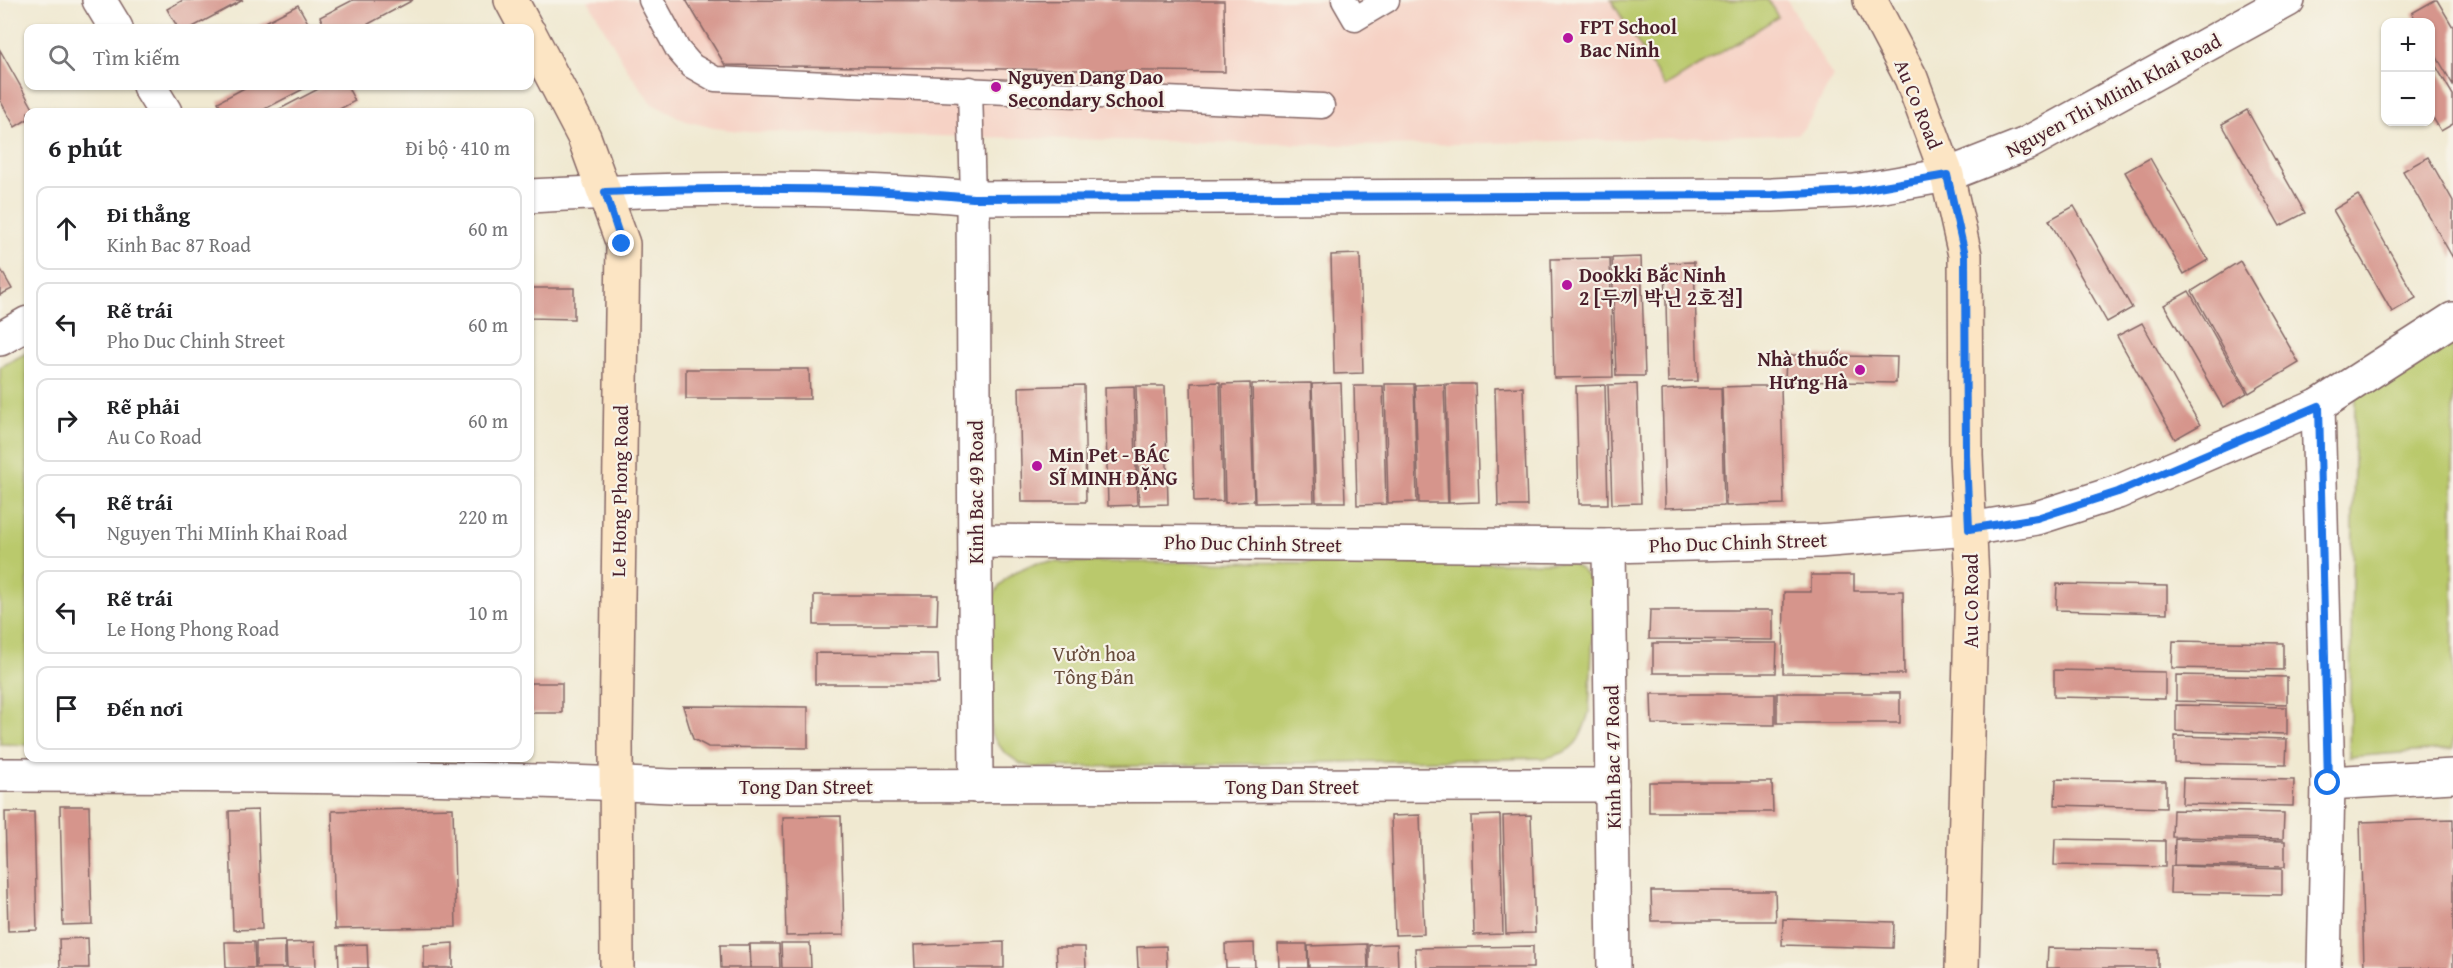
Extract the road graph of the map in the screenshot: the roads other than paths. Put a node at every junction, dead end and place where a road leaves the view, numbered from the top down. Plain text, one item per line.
1 (99, 0) edge
2 (511, 0) edge
3 (651, 0) edge
4 (1344, 0) edge
5 (1387, 0) edge
6 (1870, 0) edge
7 (2289, 0) edge
8 (114, 24) edge
9 (524, 24) edge
10 (534, 42) edge
11 (151, 90) edge
12 (970, 90) junction
13 (1322, 106) dead end
14 (163, 108) edge
15 (1947, 175) junction
16 (605, 192) junction
17 (534, 196) edge
18 (973, 198) junction
19 (2453, 319) edge
20 (24, 325) edge
21 (0, 339) edge
22 (2319, 406) junction
23 (1969, 529) junction
24 (976, 541) junction
25 (1609, 546) junction
26 (268, 766) edge
27 (0, 775) edge
28 (2453, 777) edge
29 (616, 783) junction
30 (2328, 783) junction
31 (1612, 785) junction
32 (976, 786) junction
33 (617, 968) edge
34 (1614, 968) edge
35 (1962, 968) edge
36 (2324, 968) edge

1 - 8 street
2 - 9 street
3 - 12 lane
4 - 5 lane
6 - 15 street, Au Co Road
7 - 15 street, Nguyen Thi MIinh Khai Road
10 - 16 street, Le Hong Phong Road
11 - 14 street
12 - 13 lane
12 - 18 lane
15 - 18 street, Nguyen Thi MIinh Khai Road
15 - 23 street, Au Co Road
16 - 17 street, Nguyen Thi MIinh Khai Road
16 - 18 street, Nguyen Thi MIinh Khai Road
16 - 29 street, Le Hong Phong Road
18 - 24 street, Kinh Bac 49 Road
19 - 22 street, Pho Duc Chinh Street
20 - 21 street
22 - 23 street, Pho Duc Chinh Street
22 - 30 street
23 - 25 street, Pho Duc Chinh Street
23 - 35 street, Au Co Road
24 - 25 street, Pho Duc Chinh Street
24 - 32 street, Kinh Bac 49 Road
25 - 31 street, Kinh Bac 47 Road
26 - 27 street, Tong Dan Street
26 - 29 street, Tong Dan Street
28 - 30 street
29 - 32 street, Tong Dan Street
29 - 33 street, Le Hong Phong Road
30 - 36 street
31 - 32 street, Tong Dan Street
31 - 34 street, Kinh Bac 47 Road

